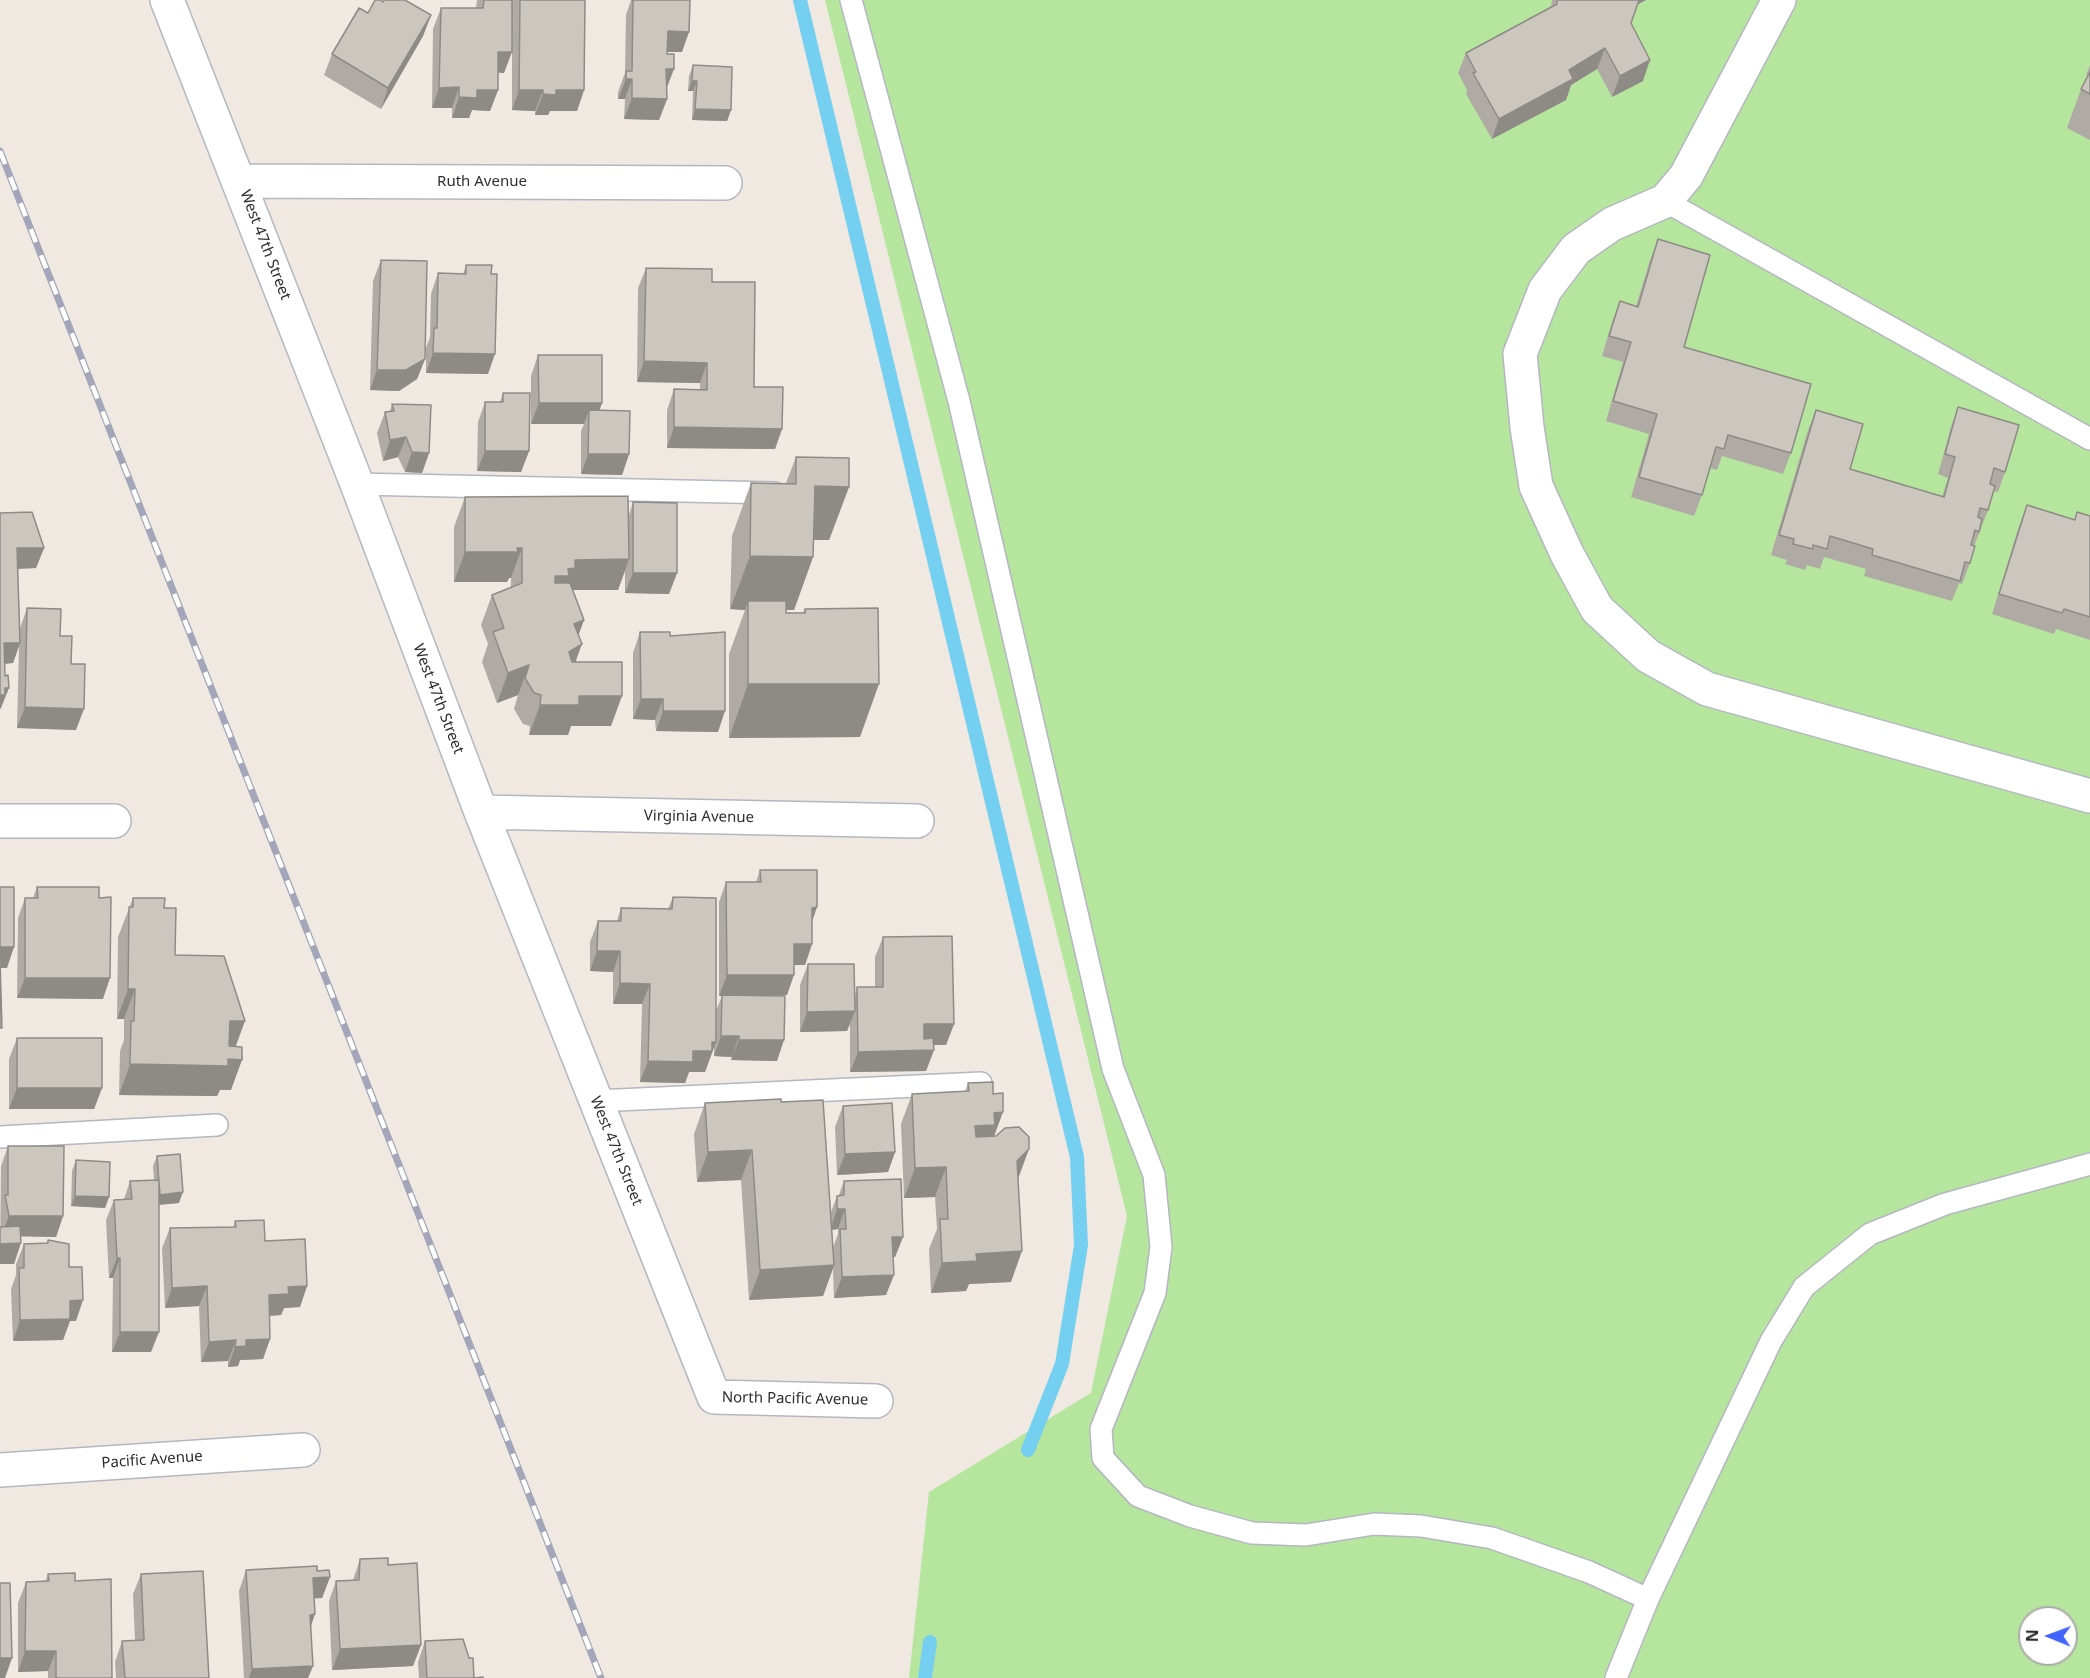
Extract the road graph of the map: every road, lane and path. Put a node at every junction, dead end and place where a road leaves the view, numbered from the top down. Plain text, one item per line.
1 (167, 0) edge
2 (851, 0) edge
3 (1779, 0) edge
4 (240, 182) junction
5 (724, 183) dead end
6 (1665, 201) junction
7 (2090, 440) edge
8 (357, 484) junction
9 (795, 494) edge
10 (2090, 796) edge
11 (481, 812) junction
12 (0, 821) edge
13 (114, 821) dead end
14 (917, 821) dead end
15 (981, 1083) edge
16 (596, 1101) junction
17 (217, 1125) dead end
18 (0, 1137) edge
19 (2090, 1164) edge
20 (714, 1397) joint
21 (876, 1401) dead end
22 (303, 1450) dead end
23 (0, 1470) edge
24 (1648, 1599) junction
25 (1616, 1678) edge

1 - 4 street, West 47th Street
2 - 24 lane
3 - 6 street
4 - 5 street, Ruth Avenue
4 - 8 street, West 47th Street
6 - 7 lane
6 - 10 street
8 - 9 lane
8 - 11 street, West 47th Street
11 - 14 street, Virginia Avenue
11 - 16 street, West 47th Street
12 - 13 street
15 - 16 lane
16 - 20 street, West 47th Street
17 - 18 lane
19 - 24 lane
20 - 21 street, North Pacific Avenue
22 - 23 street, Pacific Avenue
24 - 25 lane

